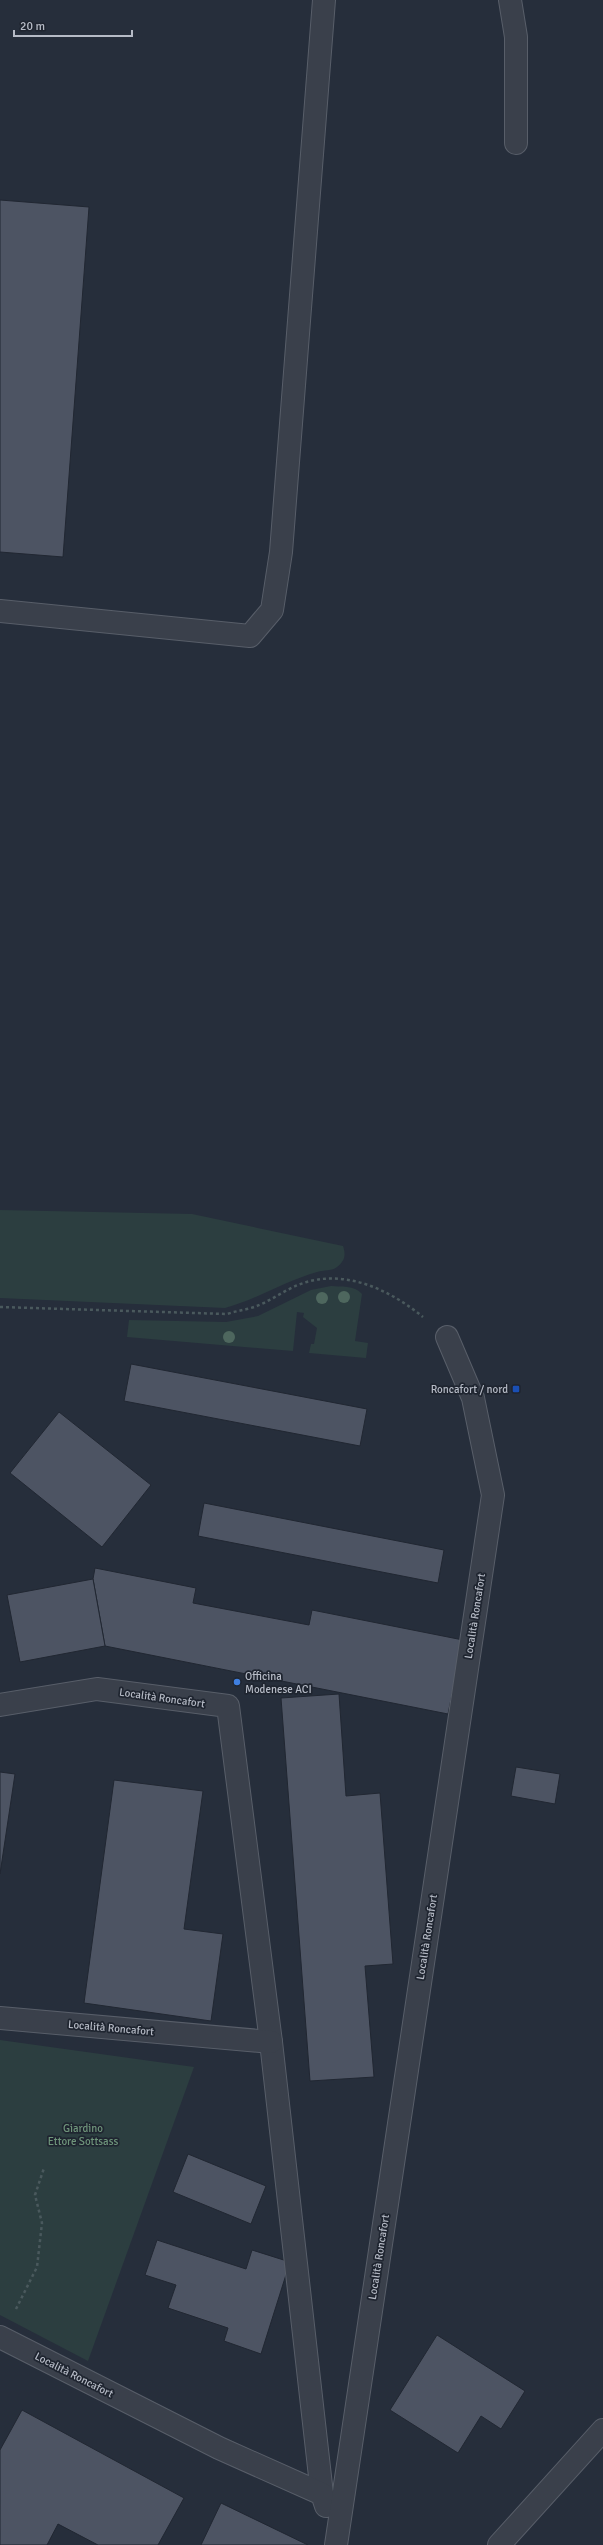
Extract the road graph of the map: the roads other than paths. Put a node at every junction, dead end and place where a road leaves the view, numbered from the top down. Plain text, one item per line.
1 (324, 0) edge
2 (510, 0) edge
3 (516, 143) dead end
4 (0, 611) edge
5 (447, 1337) road end
6 (0, 1704) edge
7 (0, 2018) edge
8 (271, 2042) junction
9 (0, 2337) edge
10 (603, 2430) edge
11 (322, 2494) junction
12 (336, 2543) edge
13 (500, 2545) edge

1 - 4 street
2 - 3 street
5 - 12 street, Località Roncafort
6 - 8 street, Località Roncafort
7 - 8 street, Località Roncafort
8 - 11 street, Località Roncafort
9 - 11 street, Località Roncafort
10 - 13 street
11 - 12 street, Località Roncafort

